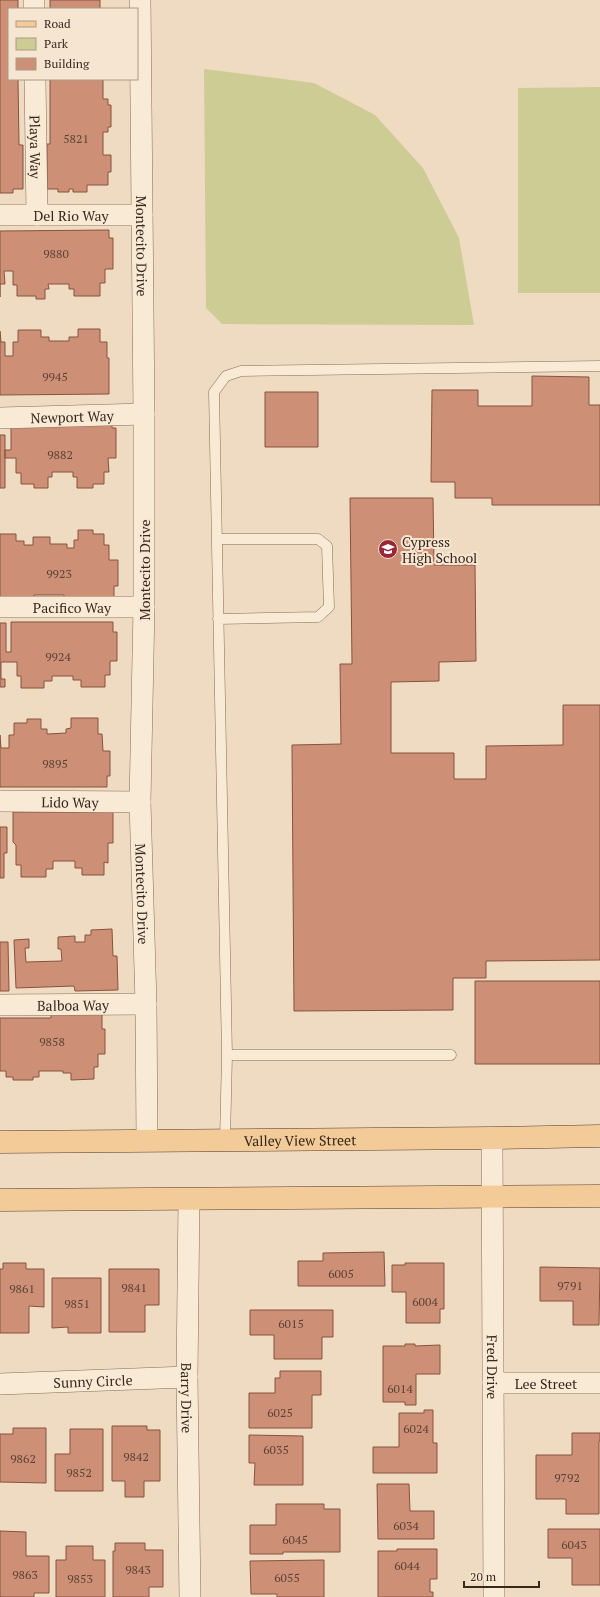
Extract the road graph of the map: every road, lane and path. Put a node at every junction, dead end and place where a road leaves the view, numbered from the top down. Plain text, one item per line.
1 (140, 0) edge
2 (35, 80) edge
3 (142, 214) junction
4 (0, 215) edge
5 (37, 215) junction
6 (600, 366) edge
7 (144, 414) junction
8 (0, 418) edge
9 (217, 539) junction
10 (0, 607) edge
11 (144, 607) junction
12 (218, 619) junction
13 (0, 801) edge
14 (140, 802) junction
15 (146, 1004) junction
16 (0, 1006) edge
17 (226, 1055) junction
18 (451, 1055) dead end
19 (600, 1136) edge
20 (492, 1138) junction
21 (147, 1140) junction
22 (225, 1140) junction
23 (0, 1142) edge
24 (494, 1196) junction
25 (600, 1196) edge
26 (189, 1199) junction
27 (0, 1200) edge
28 (187, 1377) junction
29 (493, 1383) junction
30 (600, 1383) edge
31 (0, 1384) edge
32 (190, 1597) edge
33 (494, 1597) edge

1 - 3 street, Montecito Drive
2 - 5 street, Playa Way
3 - 5 street, Del Rio Way
3 - 7 street, Montecito Drive
4 - 5 street, Del Rio Way
6 - 9 lane
7 - 8 street, Newport Way
7 - 11 street, Montecito Drive
9 - 12 lane
9 - 12 lane
10 - 11 street, Pacifico Way
11 - 14 street, Montecito Drive
12 - 17 lane
13 - 14 street, Lido Way
14 - 15 street, Montecito Drive
15 - 16 street, Balboa Way
15 - 21 street, Montecito Drive
17 - 18 lane
17 - 22 lane
19 - 20 main road, Valley View Street
20 - 22 main road, Valley View Street
20 - 24 street, Fred Drive
21 - 22 main road, Valley View Street
21 - 23 main road, Valley View Street
24 - 25 main road
24 - 26 main road
24 - 29 street, Fred Drive
26 - 27 main road
26 - 28 street, Barry Drive
28 - 31 street, Sunny Circle
28 - 32 street, Barry Drive
29 - 30 street, Lee Street
29 - 33 street, Fred Drive

